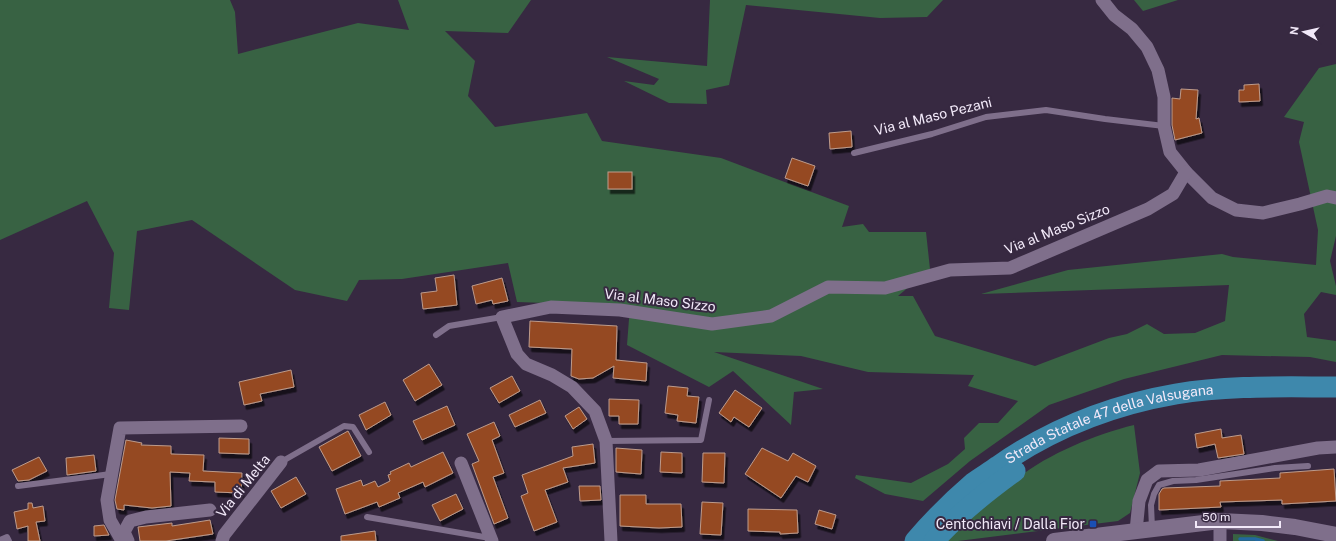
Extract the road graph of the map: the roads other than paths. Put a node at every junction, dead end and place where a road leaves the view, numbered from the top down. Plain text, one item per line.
1 (1102, 0) edge
2 (1164, 126) junction
3 (854, 153) dead end
4 (1186, 172) junction
5 (1336, 198) edge
6 (502, 317) junction
7 (436, 335) dead end
8 (1336, 387) edge
9 (709, 400) dead end
10 (1336, 401) edge
11 (241, 426) dead end
12 (606, 441) junction
13 (1336, 447) edge
14 (369, 452) dead end
15 (281, 462) joint
16 (461, 463) dead end
17 (1308, 466) dead end
18 (112, 474) junction
19 (18, 486) dead end
20 (210, 510) dead end
21 (367, 517) dead end
22 (1220, 521) junction
23 (1152, 528) junction
24 (1136, 531) junction
25 (1336, 535) edge
26 (928, 537) edge
27 (491, 539) edge
28 (0, 540) edge
29 (9, 541) edge
30 (122, 541) edge
31 (128, 541) edge
32 (222, 541) edge
33 (611, 541) edge
34 (1054, 541) edge
35 (1220, 541) edge

1 - 2 street
2 - 3 lane, Via al Maso Pezani
2 - 4 street
4 - 5 street
4 - 6 street, Via al Maso Sizzo
6 - 7 lane
6 - 12 street
8 - 26 highway, Strada Statale 47 della Valsugana
9 - 12 lane
10 - 26 highway, Strada Statale 47 della Valsugana
11 - 18 street
12 - 33 street
13 - 24 street
14 - 15 lane, Via di Melta
15 - 32 street, Via di Melta
16 - 27 street
17 - 23 lane
18 - 19 lane
18 - 30 street
20 - 31 street
21 - 27 lane
22 - 23 street
22 - 25 street
22 - 35 street
23 - 24 street
24 - 34 street
28 - 29 lane

